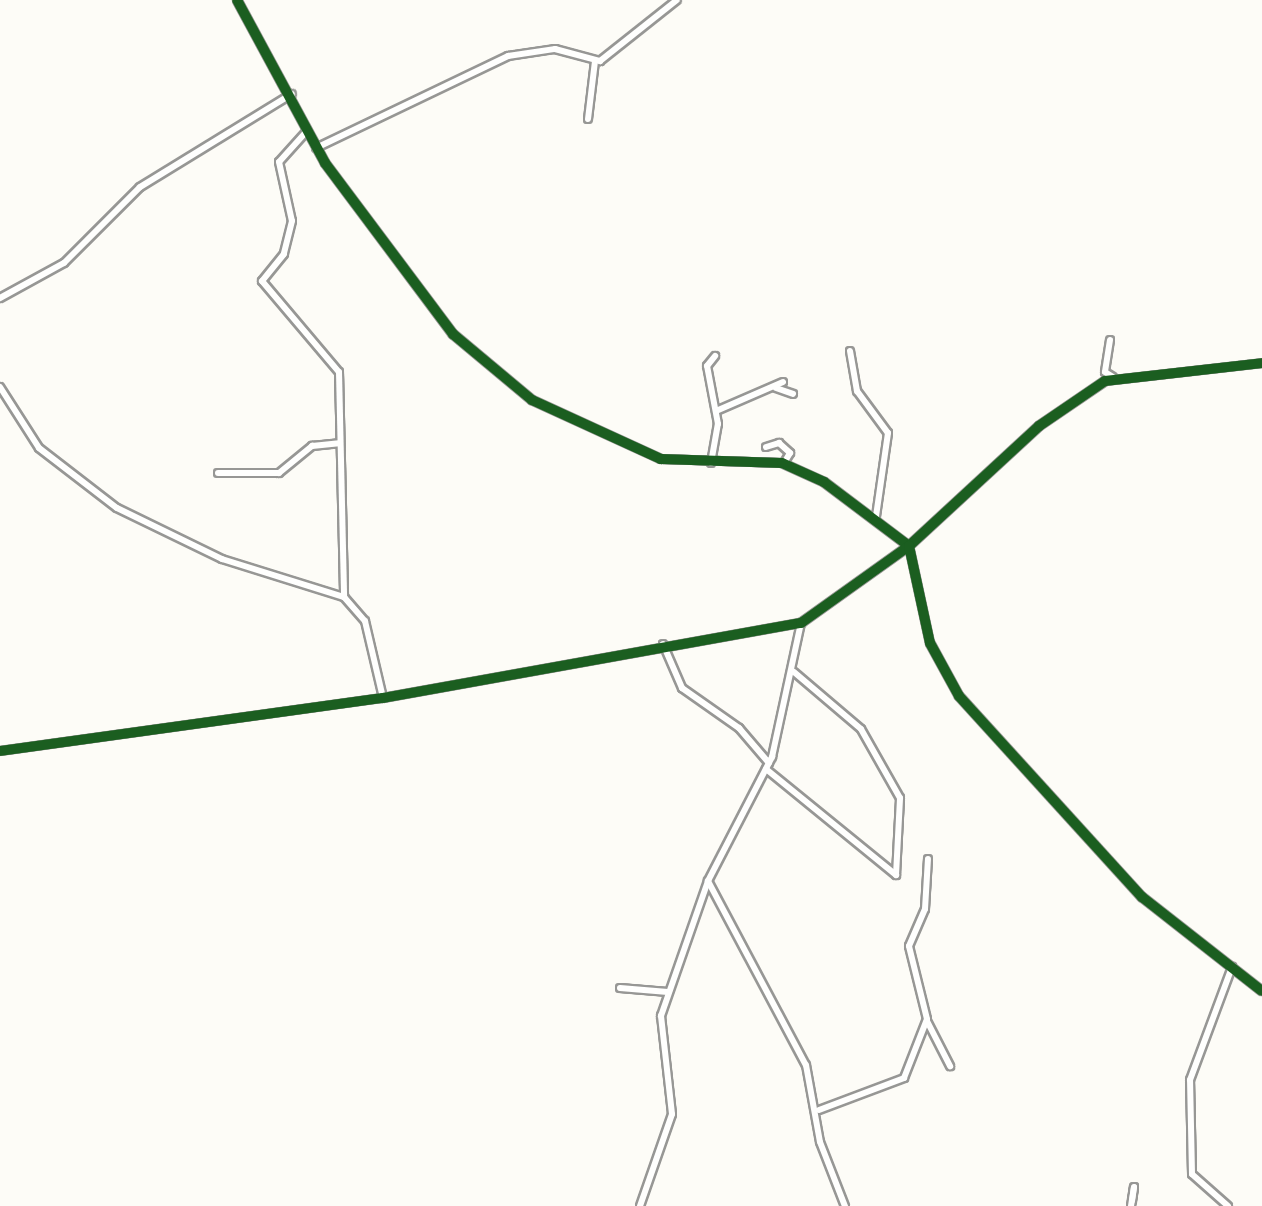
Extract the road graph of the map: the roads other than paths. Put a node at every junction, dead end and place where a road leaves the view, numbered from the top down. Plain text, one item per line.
1 (237, 0) edge
2 (677, 0) edge
3 (594, 60) junction
4 (292, 94) junction
5 (588, 119) dead end
6 (306, 132) junction
7 (316, 148) junction
8 (0, 298) edge
9 (1110, 340) dead end
10 (850, 351) dead end
11 (715, 356) dead end
12 (1262, 362) edge
13 (1114, 378) junction
14 (784, 382) dead end
15 (0, 387) edge
16 (776, 388) junction
17 (793, 394) dead end
18 (716, 411) junction
19 (339, 443) junction
20 (766, 447) dead end
21 (711, 463) junction
22 (784, 464) junction
23 (218, 473) dead end
24 (876, 517) junction
25 (909, 546) junction
26 (344, 598) junction
27 (802, 624) junction
28 (663, 644) junction
29 (793, 671) junction
30 (383, 698) junction
31 (0, 750) edge
32 (768, 766) junction
33 (928, 859) dead end
34 (708, 881) junction
35 (1232, 966) junction
36 (620, 988) dead end
37 (1262, 991) edge
38 (668, 992) junction
39 (927, 1020) junction
40 (950, 1066) dead end
41 (819, 1110) junction
42 (640, 1206) edge
43 (845, 1206) edge
44 (1228, 1206) edge

1 - 4 street
2 - 3 street
3 - 5 street
3 - 7 street
4 - 6 street
4 - 8 street
6 - 7 street
6 - 19 street
7 - 21 street
9 - 13 street
10 - 24 street
11 - 18 street
12 - 13 street
13 - 25 street
14 - 16 street
15 - 26 street
16 - 17 street
16 - 18 street
18 - 21 street
19 - 23 street
19 - 26 street
20 - 22 street
21 - 22 street
22 - 24 street
24 - 25 street
25 - 27 street
25 - 35 street
26 - 30 street
27 - 28 street
27 - 29 street
28 - 30 street
28 - 32 street
29 - 32 street
29 - 32 street
30 - 31 street
32 - 34 street
33 - 39 street
34 - 38 street
34 - 41 street
35 - 37 street
35 - 44 street
36 - 38 street
38 - 42 street
39 - 40 street
39 - 41 street
41 - 43 street

